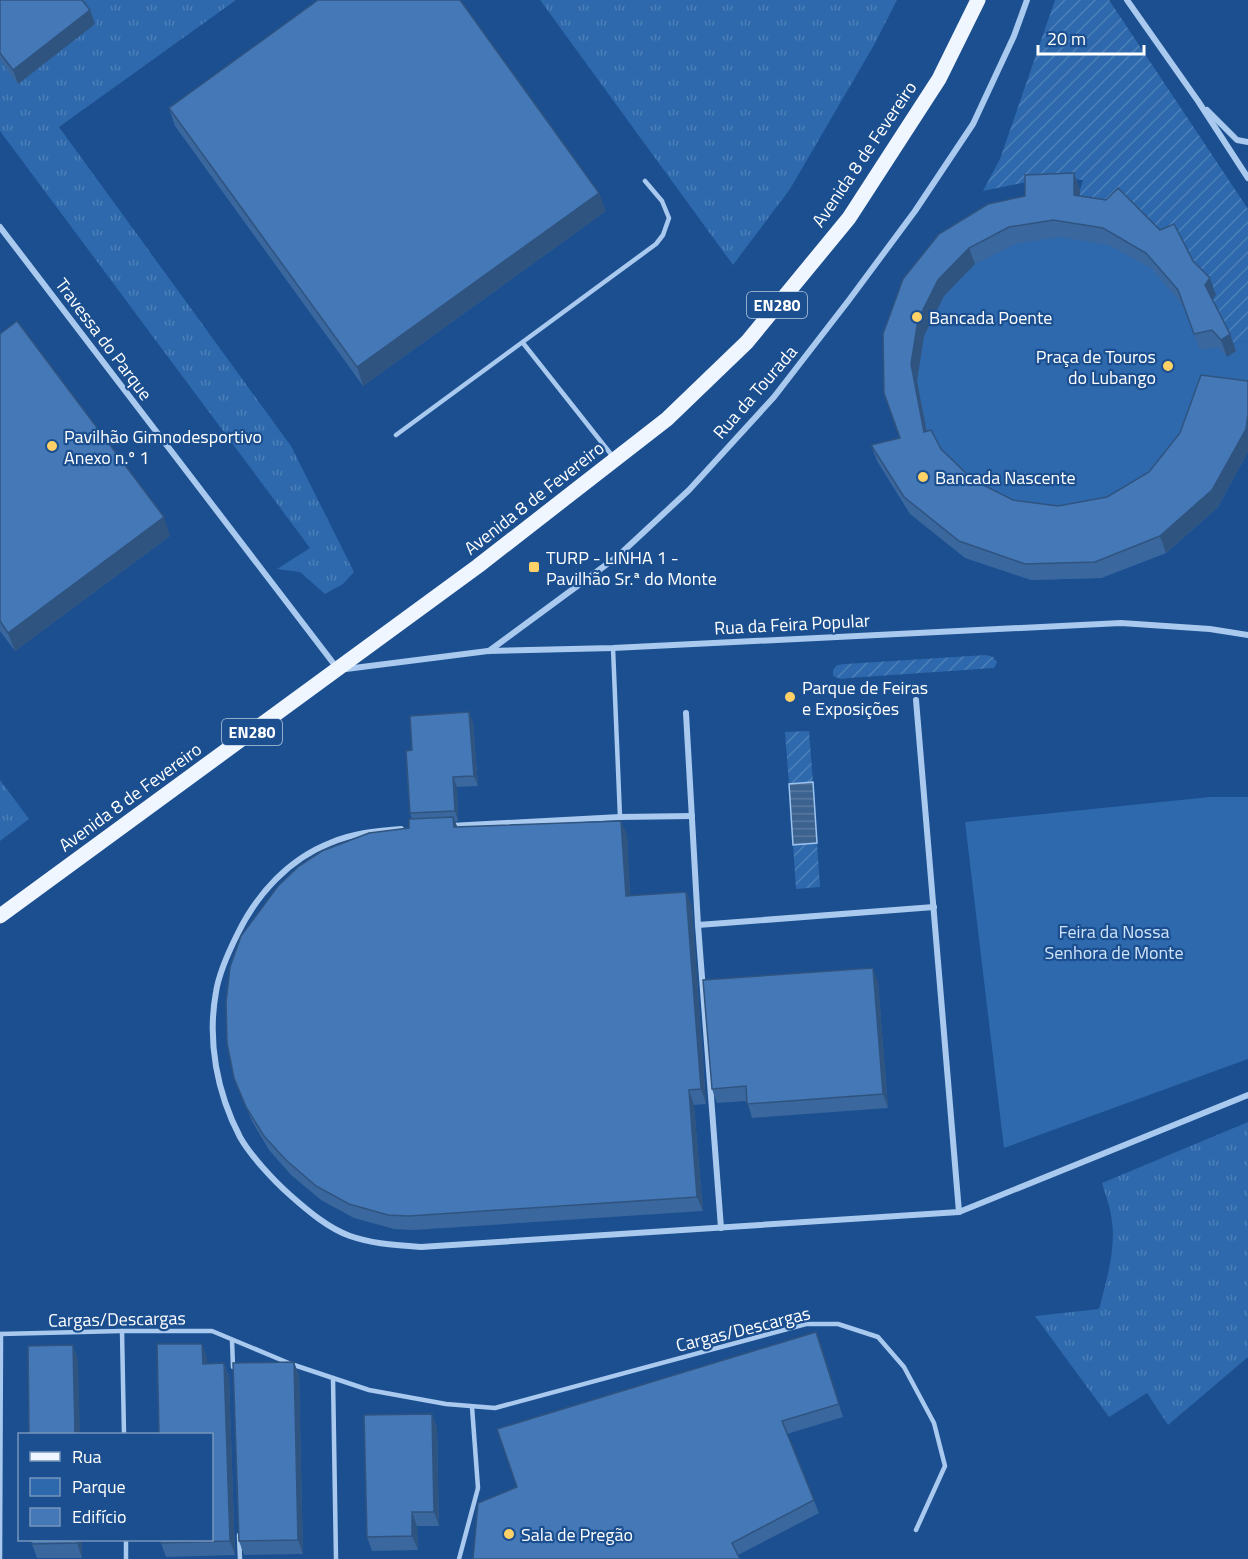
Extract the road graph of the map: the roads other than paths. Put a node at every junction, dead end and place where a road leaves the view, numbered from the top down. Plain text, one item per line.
1 (978, 0) edge
2 (1027, 0) edge
3 (1127, 0) edge
4 (1198, 101) junction
5 (1248, 142) edge
6 (1248, 178) edge
7 (645, 181) dead end
8 (0, 227) edge
9 (523, 343) junction
10 (396, 435) dead end
11 (615, 460) junction
12 (1248, 635) edge
13 (613, 648) junction
14 (488, 651) junction
15 (338, 670) junction
16 (916, 700) dead end
17 (686, 713) dead end
18 (692, 816) junction
19 (620, 817) junction
20 (440, 827) edge
21 (404, 829) edge
22 (934, 907) junction
23 (0, 916) edge
24 (698, 925) junction
25 (1248, 1095) edge
26 (959, 1212) junction
27 (721, 1228) junction
28 (122, 1331) junction
29 (0, 1334) edge
30 (232, 1340) junction
31 (233, 1375) edge
32 (333, 1378) junction
33 (472, 1407) junction
34 (124, 1433) edge
35 (239, 1524) edge
36 (916, 1530) dead end
37 (126, 1541) edge
38 (0, 1559) edge
39 (126, 1559) edge
40 (240, 1559) edge
41 (336, 1559) edge
42 (459, 1559) edge

1 - 11 main road, Avenida 8 de Fevereiro / EN280
2 - 14 street, Rua da Tourada
3 - 4 street
4 - 5 street
4 - 6 street
7 - 9 lane
8 - 15 street, Travessa do Parque
9 - 10 lane
9 - 11 lane
11 - 15 main road, Avenida 8 de Fevereiro / EN280
12 - 13 street, Rua da Feira Popular
13 - 14 street, Rua da Feira Popular
13 - 19 lane
14 - 15 street, Rua da Feira Popular
15 - 23 main road, Avenida 8 de Fevereiro / EN280
16 - 22 street
17 - 18 street
18 - 19 street
18 - 24 street
19 - 20 street
21 - 27 street
22 - 24 street
22 - 26 street
24 - 27 street
25 - 26 street
26 - 27 street
28 - 29 lane, Cargas/Descargas
28 - 30 lane, Cargas/Descargas
28 - 34 lane
29 - 38 lane, Cargas/Descargas
30 - 31 lane
30 - 32 lane, Cargas/Descargas
32 - 33 lane, Cargas/Descargas
32 - 41 lane
33 - 36 lane, Cargas/Descargas
33 - 42 lane
35 - 40 lane
37 - 39 lane

